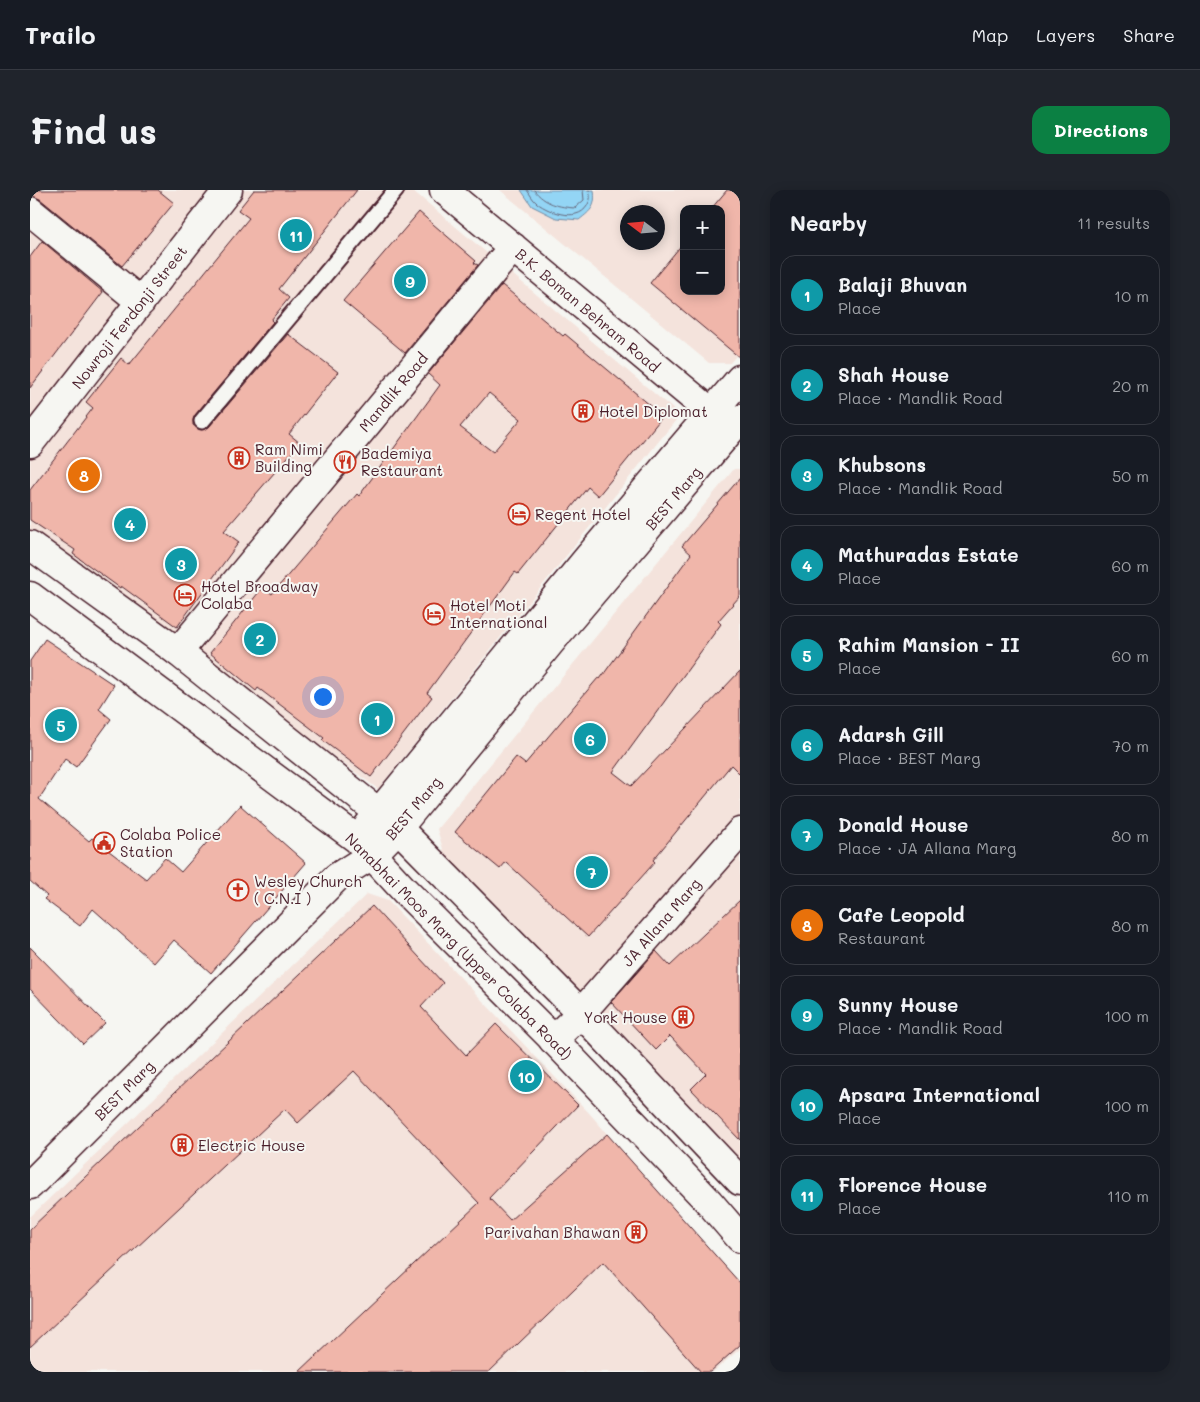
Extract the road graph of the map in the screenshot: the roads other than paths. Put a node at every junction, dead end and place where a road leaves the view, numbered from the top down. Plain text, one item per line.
1 (228, 190) edge
2 (396, 190) edge
3 (444, 190) edge
4 (30, 211) edge
5 (513, 247) junction
6 (141, 302) junction
7 (740, 379) edge
8 (202, 421) dead end
9 (731, 424) edge
10 (30, 444) edge
11 (30, 545) edge
12 (30, 596) edge
13 (178, 652) junction
14 (389, 820) junction
15 (740, 832) edge
16 (364, 847) junction
17 (581, 1013) junction
18 (553, 1040) junction
19 (740, 1181) edge
20 (30, 1184) edge
21 (740, 1238) edge

1 - 6 street, Nowroji Ferdonji Street
2 - 8 lane
3 - 5 street, B.K. Boman Behram Road
4 - 6 street
5 - 9 street, B.K. Boman Behram Road
5 - 13 street, Mandlik Road
6 - 10 street, Nowroji Ferdonji Street
7 - 9 street, BEST Marg
9 - 14 street, BEST Marg
11 - 13 street
12 - 16 street, Nanabhai Moos Marg (Upper Colaba Road)
13 - 14 street
14 - 16 street, BEST Marg
14 - 17 street
15 - 17 street, JA Allana Marg
16 - 18 street, Nanabhai Moos Marg (Upper Colaba Road)
16 - 20 street, BEST Marg
17 - 18 street, JA Allana Marg
17 - 19 street
18 - 21 street, Nanabhai Moos Marg (Upper Colaba Road)

